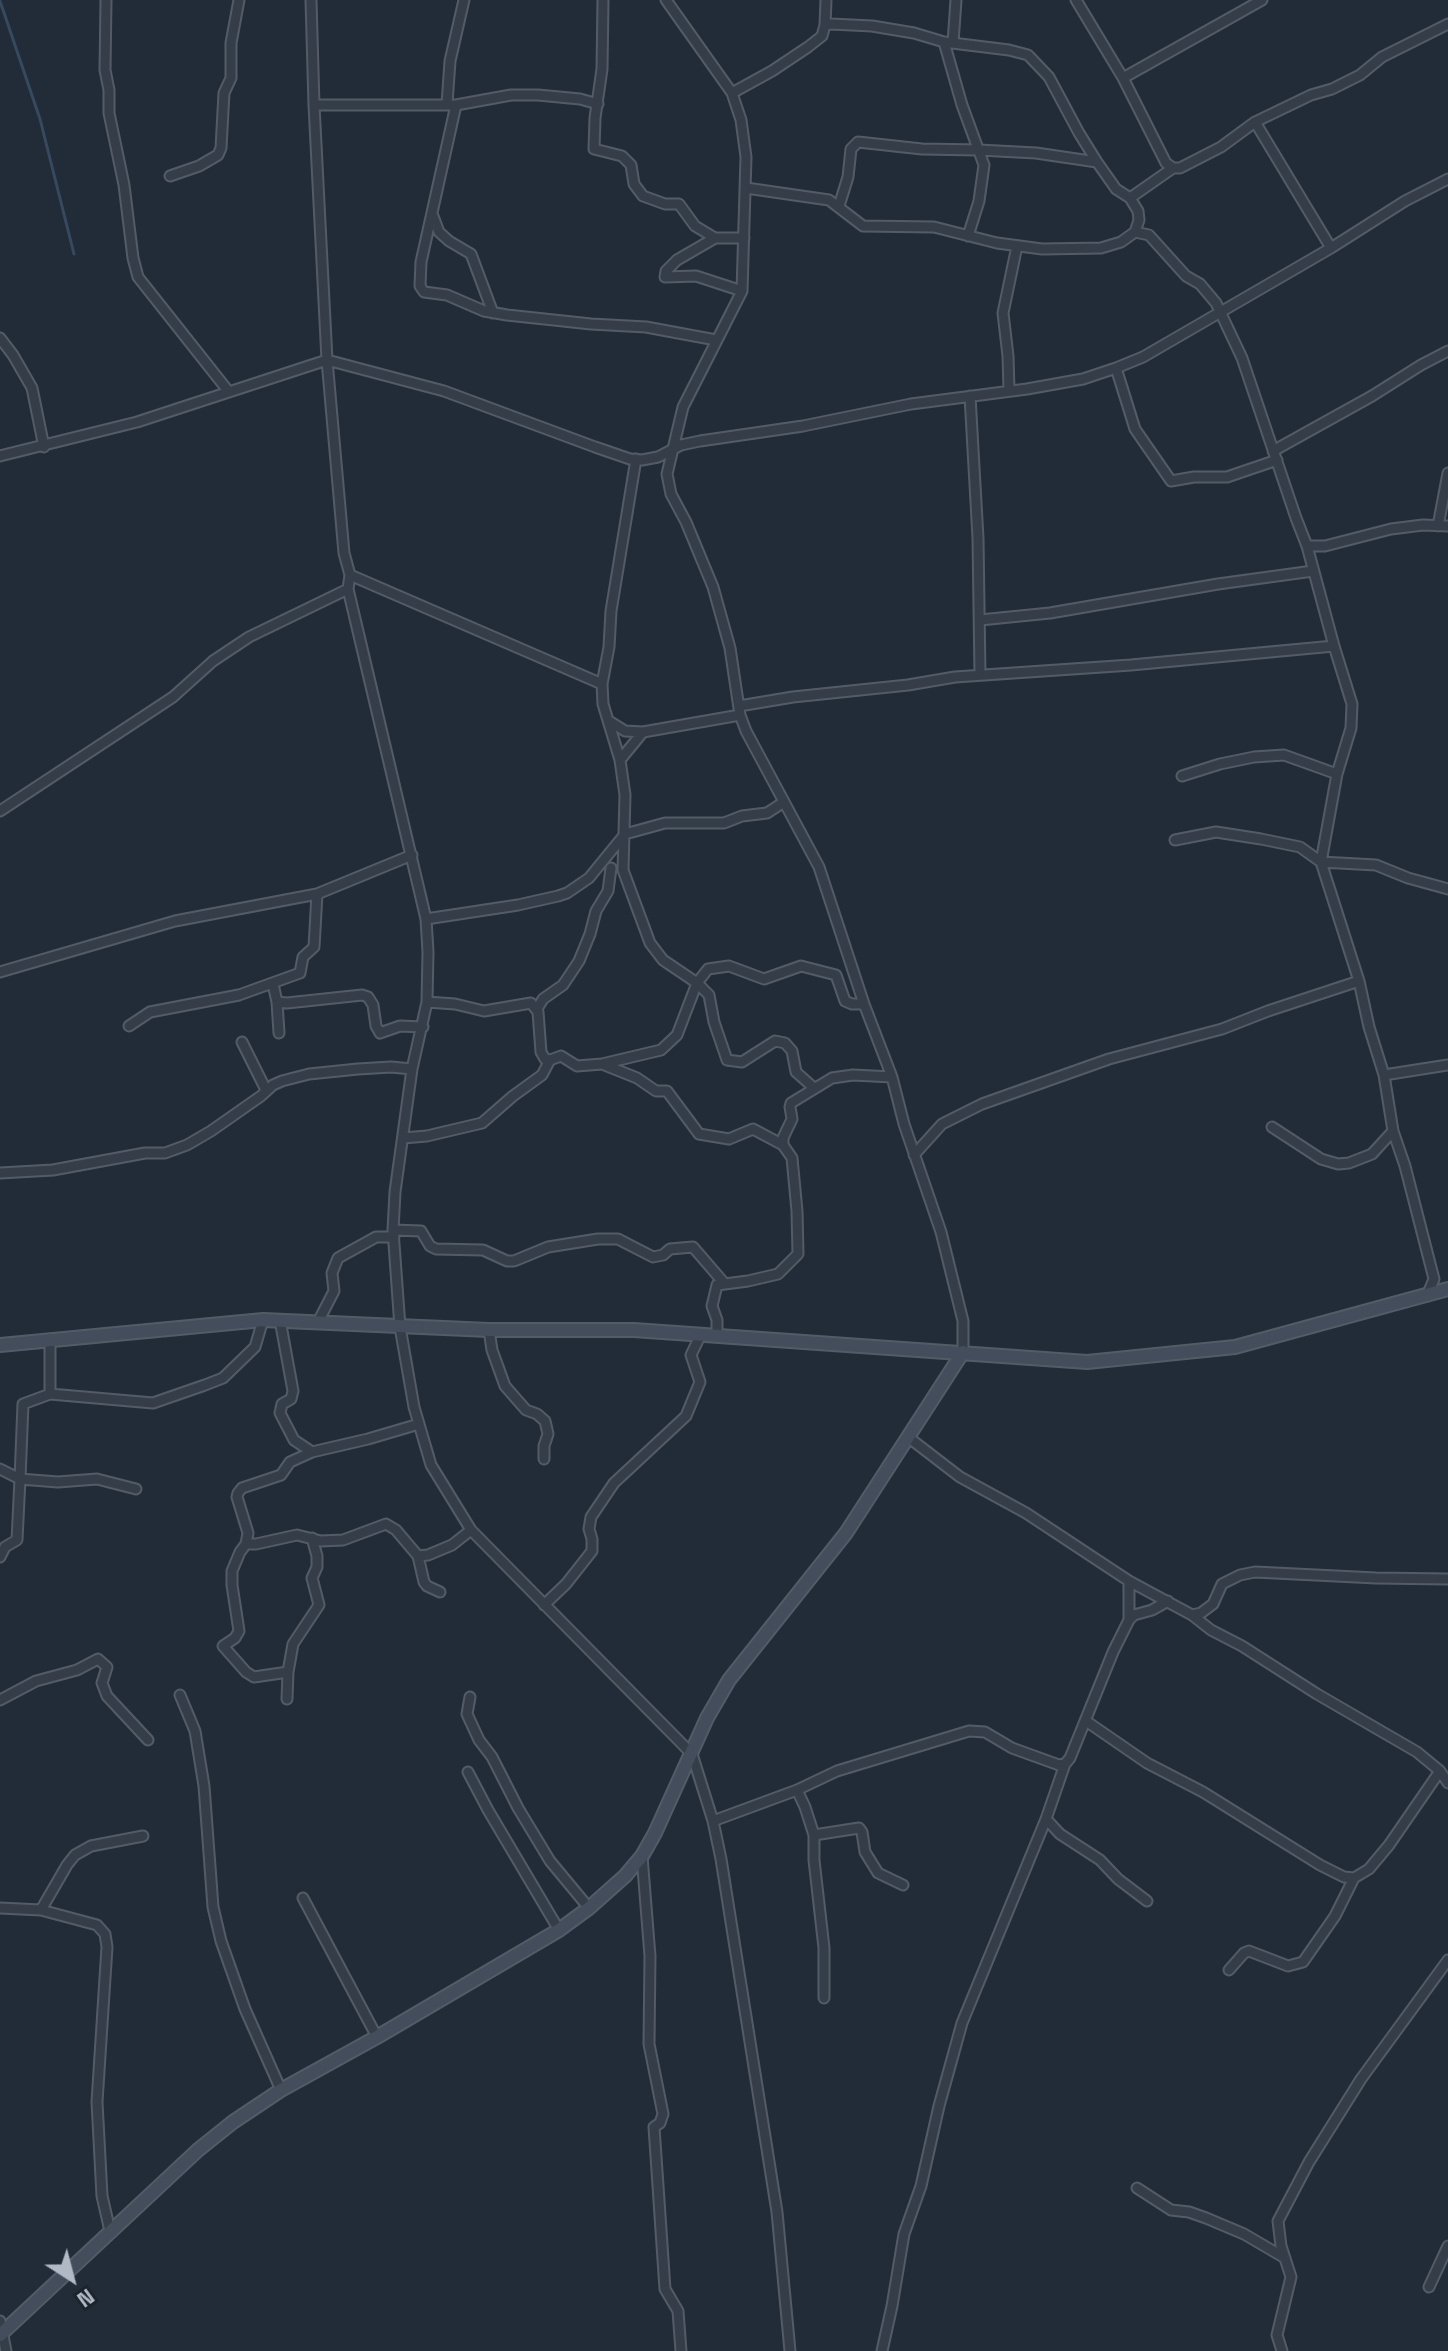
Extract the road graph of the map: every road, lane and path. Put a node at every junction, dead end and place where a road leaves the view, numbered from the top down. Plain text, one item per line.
1 (106, 0) edge
2 (239, 0) edge
3 (311, 0) edge
4 (464, 0) edge
5 (603, 0) edge
6 (666, 0) edge
7 (956, 0) edge
8 (1076, 0) edge
9 (1262, 0) edge
10 (825, 1) edge
11 (1448, 24) edge
12 (825, 25) junction
13 (949, 43) junction
14 (1123, 78) junction
15 (732, 93) junction
16 (452, 104) junction
17 (598, 104) junction
18 (314, 105) junction
19 (1255, 122) junction
20 (979, 150) junction
21 (1097, 162) junction
22 (1173, 168) junction
23 (170, 176) dead end
24 (1448, 179) edge
25 (746, 188) junction
26 (1130, 198) junction
27 (839, 206) junction
28 (433, 216) junction
29 (1139, 220) junction
30 (1135, 232) junction
31 (1149, 235) junction
32 (968, 236) junction
33 (715, 238) junction
34 (744, 238) junction
35 (1017, 246) junction
36 (1331, 248) junction
37 (742, 291) junction
38 (1221, 312) junction
39 (493, 313) junction
40 (0, 338) edge
41 (716, 340) junction
42 (1448, 351) edge
43 (327, 360) junction
44 (1116, 368) junction
45 (1009, 390) junction
46 (229, 392) junction
47 (970, 396) junction
48 (44, 447) junction
49 (673, 450) junction
50 (1275, 455) junction
51 (0, 456) edge
52 (636, 459) junction
53 (1448, 473) edge
54 (1443, 526) edge
55 (1307, 546) junction
56 (1313, 571) junction
57 (350, 575) junction
58 (348, 589) junction
59 (980, 620) junction
60 (1334, 646) junction
61 (980, 675) junction
62 (602, 684) junction
63 (740, 711) junction
64 (609, 721) junction
65 (643, 732) junction
66 (620, 760) junction
67 (1337, 774) junction
68 (1182, 776) dead end
69 (784, 802) junction
70 (0, 811) edge
71 (625, 834) junction
72 (1175, 840) dead end
73 (412, 855) junction
74 (1321, 862) junction
75 (600, 864) junction
76 (611, 868) junction
77 (623, 870) junction
78 (1448, 889) edge
79 (317, 894) junction
80 (426, 919) junction
81 (0, 972) edge
82 (1359, 981) junction
83 (697, 983) junction
84 (273, 984) junction
85 (277, 1002) junction
86 (427, 1002) junction
87 (864, 1004) junction
88 (537, 1009) junction
89 (129, 1026) dead end
90 (423, 1027) junction
91 (279, 1033) dead end
92 (242, 1042) dead end
93 (550, 1060) junction
94 (602, 1064) junction
95 (1448, 1065) edge
96 (412, 1069) junction
97 (1384, 1075) junction
98 (892, 1077) junction
99 (814, 1088) junction
100 (266, 1090) junction
101 (1272, 1127) dead end
102 (1393, 1131) junction
103 (403, 1138) junction
104 (783, 1145) junction
105 (914, 1155) junction
106 (0, 1173) edge
107 (394, 1234) junction
108 (724, 1283) junction
109 (1448, 1289) edge
110 (1427, 1296) junction
111 (263, 1320) junction
112 (280, 1320) junction
113 (318, 1322) junction
114 (400, 1327) junction
115 (489, 1330) junction
116 (701, 1334) junction
117 (717, 1335) junction
118 (50, 1339) junction
119 (0, 1345) edge
120 (963, 1352) junction
121 (50, 1394) junction
122 (419, 1424) junction
123 (908, 1437) junction
124 (312, 1452) junction
125 (544, 1459) dead end
126 (0, 1469) edge
127 (20, 1479) junction
128 (136, 1489) dead end
129 (471, 1530) junction
130 (312, 1538) junction
131 (246, 1544) junction
132 (418, 1556) junction
133 (0, 1557) edge
134 (1448, 1579) edge
135 (1129, 1581) junction
136 (440, 1592) dead end
137 (1168, 1601) junction
138 (544, 1605) junction
139 (1192, 1615) junction
140 (1129, 1620) junction
141 (288, 1672) junction
142 (180, 1695) dead end
143 (470, 1697) dead end
144 (287, 1699) dead end
145 (0, 1700) edge
146 (1086, 1721) junction
147 (148, 1740) dead end
148 (692, 1754) junction
149 (1065, 1764) junction
150 (1440, 1771) junction
151 (468, 1772) dead end
152 (1448, 1783) edge
153 (797, 1790) junction
154 (1046, 1819) junction
155 (713, 1821) junction
156 (814, 1835) junction
157 (143, 1836) dead end
158 (642, 1856) junction
159 (1354, 1878) junction
160 (903, 1885) dead end
161 (303, 1898) dead end
162 (1147, 1901) dead end
163 (0, 1908) edge
164 (589, 1908) junction
165 (41, 1910) junction
166 (559, 1930) junction
167 (1448, 1960) edge
168 (1229, 1970) dead end
169 (824, 1998) dead end
170 (377, 2037) junction
171 (281, 2090) junction
172 (1137, 2188) dead end
173 (110, 2231) junction
174 (1448, 2246) edge
175 (1285, 2258) junction
176 (1429, 2287) dead end
177 (1, 2329) edge
178 (6, 2351) edge
179 (681, 2351) edge
180 (790, 2351) edge
181 (882, 2351) edge
182 (1282, 2351) edge

1 - 46 street
2 - 23 street
3 - 18 street
4 - 16 street
5 - 17 street
6 - 15 street
7 - 13 street
8 - 14 street
9 - 14 street
10 - 12 street
11 - 19 street
12 - 13 street
12 - 15 street
13 - 20 street
13 - 21 street
14 - 22 street
15 - 25 street
16 - 17 street
16 - 18 street
16 - 28 street
17 - 33 street
18 - 43 street
19 - 22 street
19 - 36 street
20 - 21 street
20 - 27 street
20 - 32 street
21 - 26 street
22 - 26 street
24 - 36 street
25 - 27 street
25 - 34 street
26 - 29 street
27 - 32 street
28 - 39 street
28 - 39 street
29 - 30 street
29 - 31 street
30 - 31 street
30 - 35 street
31 - 38 street
32 - 35 street
33 - 34 street
33 - 37 street
34 - 37 street
35 - 45 street
36 - 38 street
37 - 41 street
38 - 44 street
38 - 50 street
39 - 41 street
40 - 48 street
41 - 49 street
42 - 50 street
43 - 46 street
43 - 52 street
43 - 57 street
44 - 45 street
44 - 50 street
45 - 47 street
46 - 48 street
47 - 49 street
47 - 59 street
48 - 51 street
49 - 52 street
49 - 63 street
50 - 55 street
52 - 62 street
53 - 54 street
54 - 55 street
55 - 56 street
56 - 59 street
56 - 60 street
57 - 58 street
57 - 62 street
58 - 70 street
58 - 73 street
59 - 61 street
60 - 61 street
60 - 67 street
61 - 63 street
62 - 64 street
63 - 65 street
63 - 69 street
64 - 65 street
64 - 66 street
65 - 66 street
66 - 71 street
67 - 68 street
67 - 74 street
69 - 71 street
69 - 87 street
71 - 75 street
71 - 77 street
72 - 74 street
73 - 79 street
73 - 80 street
74 - 78 street
74 - 82 street
75 - 76 street
75 - 80 street
76 - 77 street
76 - 88 street
77 - 83 street
79 - 81 street
79 - 84 street
80 - 86 street
82 - 97 street
82 - 105 street
83 - 87 street
83 - 94 street
83 - 99 street
84 - 85 street
84 - 89 street
85 - 90 street
85 - 91 street
86 - 88 street
86 - 90 street
87 - 98 street
88 - 93 street
90 - 96 street
92 - 100 street
93 - 94 street
93 - 103 street
94 - 104 street
95 - 97 street
96 - 100 street
96 - 103 street
97 - 102 street
98 - 99 street
98 - 105 street
99 - 104 street
100 - 106 street
101 - 102 street
102 - 110 street
103 - 107 street
104 - 108 street
105 - 120 street
107 - 108 street
107 - 113 street
107 - 114 street
108 - 117 street
109 - 110 main road
110 - 120 main road
111 - 112 main road
111 - 118 main road
111 - 121 street
112 - 113 main road
112 - 124 street
113 - 114 main road
114 - 115 main road
114 - 122 street
115 - 116 main road
115 - 125 street
116 - 117 main road
116 - 138 street
117 - 120 main road
118 - 119 main road
118 - 121 street
120 - 123 main road
121 - 127 street
122 - 124 street
122 - 129 street
123 - 135 street
123 - 148 main road
124 - 131 street
126 - 127 street
127 - 128 street
127 - 133 street
129 - 132 street
129 - 138 street
130 - 131 street
130 - 132 street
130 - 141 street
131 - 141 street
132 - 136 street
134 - 139 street
135 - 137 street
135 - 140 street
137 - 139 street
137 - 140 street
138 - 148 street
139 - 150 street
140 - 146 street
141 - 144 street
142 - 171 street
143 - 164 street
145 - 147 street
146 - 149 street
146 - 159 street
148 - 155 street
148 - 158 main road
149 - 153 street
149 - 154 street
150 - 152 street
150 - 159 street
151 - 166 street
153 - 155 street
153 - 156 street
154 - 162 street
154 - 181 street
155 - 180 street
156 - 160 street
156 - 169 street
157 - 165 street
158 - 164 main road
158 - 179 street
159 - 168 street
161 - 170 street
163 - 165 street
164 - 166 main road
165 - 173 street
166 - 170 main road
167 - 175 street
170 - 171 main road
171 - 173 main road
172 - 175 street
173 - 177 main road
174 - 176 street
175 - 182 street
177 - 178 street

